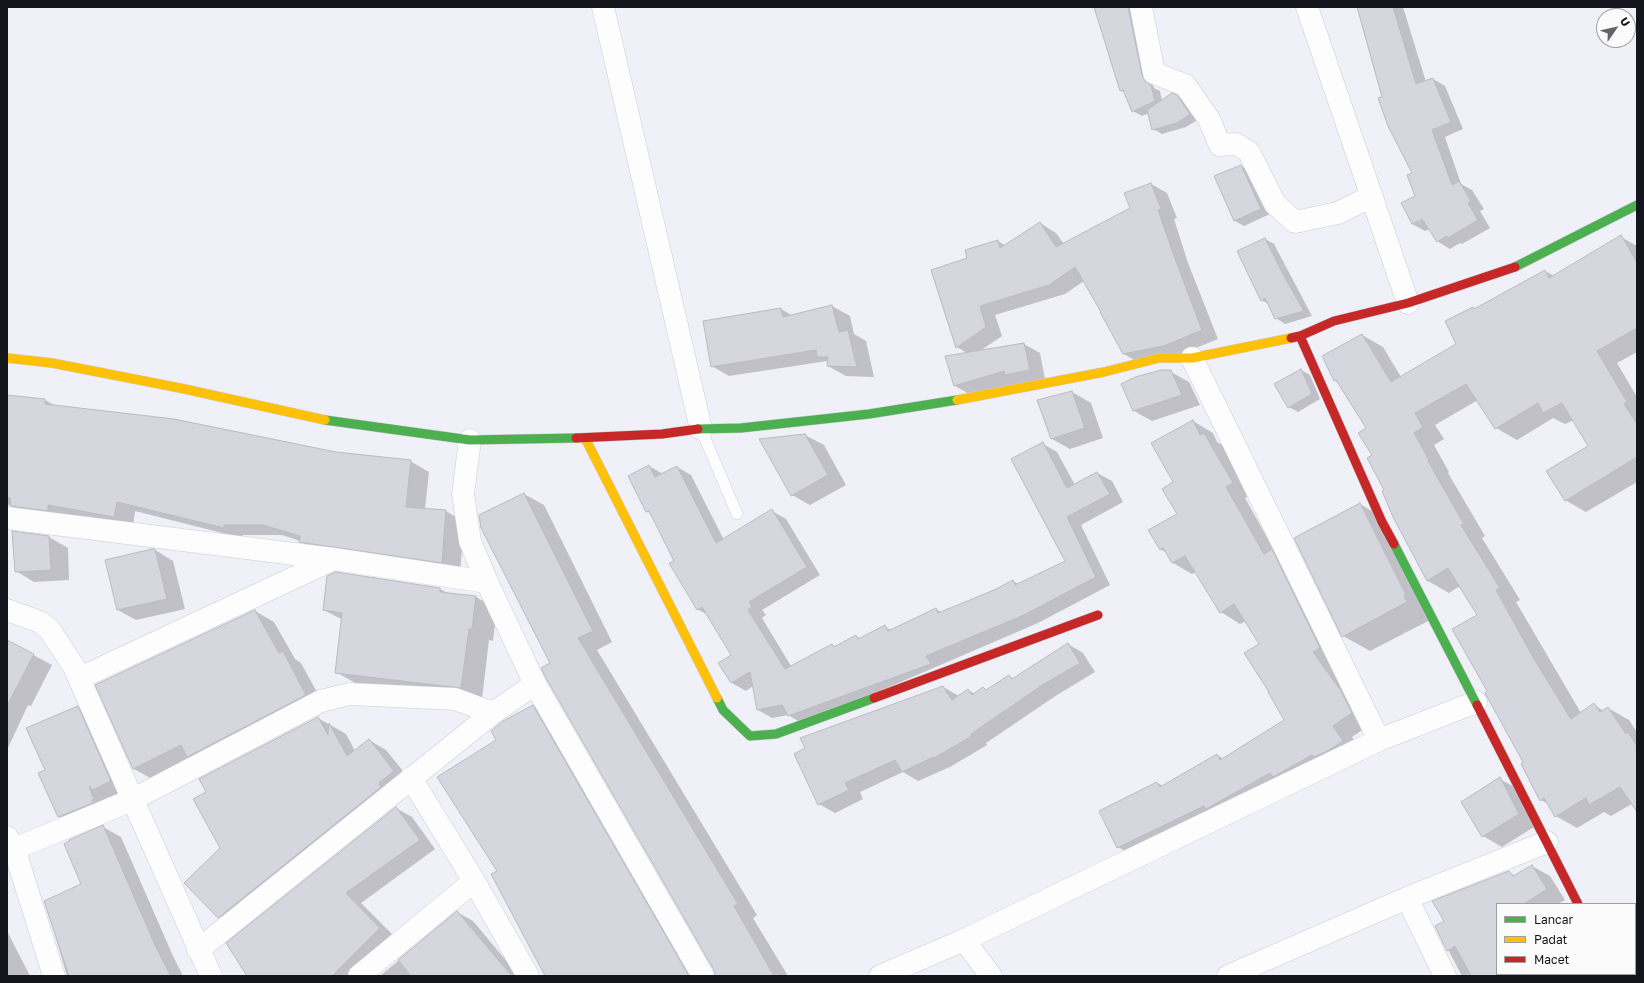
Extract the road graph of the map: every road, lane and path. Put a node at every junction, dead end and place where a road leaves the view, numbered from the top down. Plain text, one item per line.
1 (603, 7) edge
2 (1141, 7) edge
3 (1307, 7) edge
4 (1372, 196) junction
5 (1637, 205) edge
6 (1408, 303) junction
7 (1300, 336) junction
8 (7, 358) edge
9 (1192, 358) junction
10 (701, 429) junction
11 (585, 438) junction
12 (470, 440) junction
13 (737, 514) dead end
14 (7, 518) edge
15 (334, 559) junction
16 (487, 582) junction
17 (7, 610) edge
18 (1098, 615) dead end
19 (80, 678) junction
20 (535, 684) junction
21 (1476, 702) junction
22 (493, 713) junction
23 (1378, 740) junction
24 (410, 778) junction
25 (132, 800) junction
26 (1547, 842) junction
27 (9, 846) edge
28 (474, 881) junction
29 (1407, 898) junction
30 (1578, 903) edge
31 (964, 940) junction
32 (198, 950) junction
33 (54, 976) edge
34 (211, 976) edge
35 (358, 976) edge
36 (528, 976) edge
37 (703, 976) edge
38 (880, 976) edge
39 (991, 976) edge
40 (1228, 976) edge
41 (1445, 976) edge

1 - 10 street
2 - 4 street
3 - 4 street
4 - 6 street
5 - 6 street
6 - 7 street
7 - 9 street
7 - 21 street
8 - 12 street
9 - 10 street
9 - 23 street
10 - 11 street
10 - 13 lane
11 - 12 street
11 - 18 street
12 - 16 street
14 - 15 street
15 - 16 street
15 - 19 street
16 - 20 street
17 - 19 street
19 - 25 street
20 - 22 street
20 - 37 street
21 - 23 street
21 - 26 street
22 - 24 street
22 - 25 street
23 - 31 street
24 - 28 street
24 - 32 street
25 - 27 street
25 - 32 street
26 - 29 street
26 - 30 street
27 - 33 street
28 - 35 street
28 - 36 street
29 - 40 street
29 - 41 street
31 - 38 street
31 - 39 street
32 - 34 street

